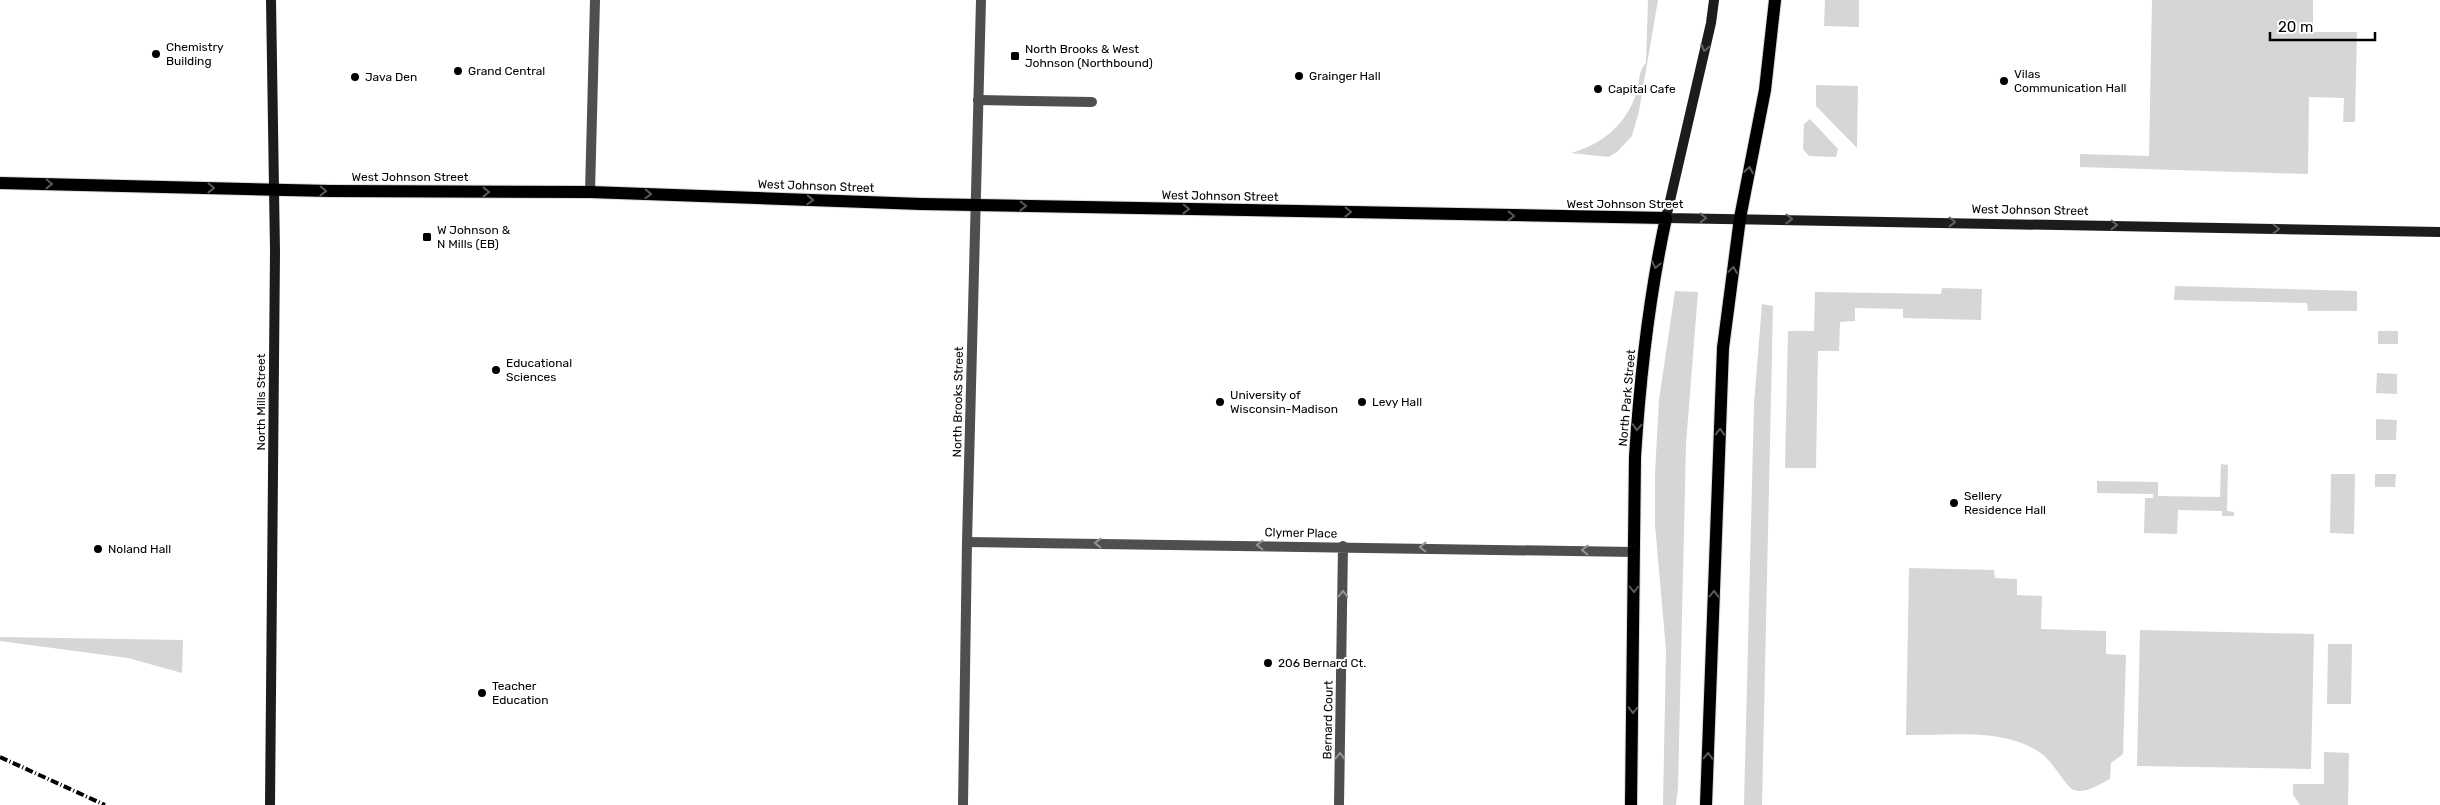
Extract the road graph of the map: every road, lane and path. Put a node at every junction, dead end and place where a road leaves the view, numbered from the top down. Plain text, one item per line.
1 (271, 0) edge
2 (594, 0) edge
3 (981, 0) edge
4 (1714, 0) edge
5 (1775, 0) edge
6 (978, 100) junction
7 (1092, 102) dead end
8 (0, 183) edge
9 (274, 190) junction
10 (590, 192) junction
11 (975, 205) junction
12 (1666, 218) junction
13 (1740, 218) junction
14 (2440, 232) edge
15 (967, 542) junction
16 (1343, 546) junction
17 (1634, 552) junction
18 (270, 805) edge
19 (964, 805) edge
20 (1339, 805) edge
21 (1631, 805) edge
22 (1706, 805) edge

1 - 9 main road, North Mills Street
2 - 10 street
3 - 6 street, North Brooks Street
4 -> 12 main road, North Park Street
13 -> 5 main road
6 - 7 street
6 - 11 street, North Brooks Street
8 -> 9 main road, West Johnson Street
9 -> 10 main road, West Johnson Street
9 - 18 main road, North Mills Street
10 -> 11 main road, West Johnson Street
11 -> 12 main road, West Johnson Street
11 - 15 street, North Brooks Street
12 -> 13 main road, West Johnson Street
12 -> 17 main road, North Park Street
13 -> 14 main road, West Johnson Street
22 -> 13 main road
16 -> 15 street, Clymer Place
15 - 19 street, North Brooks Street
17 -> 16 street, Clymer Place
20 -> 16 street, Bernard Court
17 -> 21 main road, North Park Street

